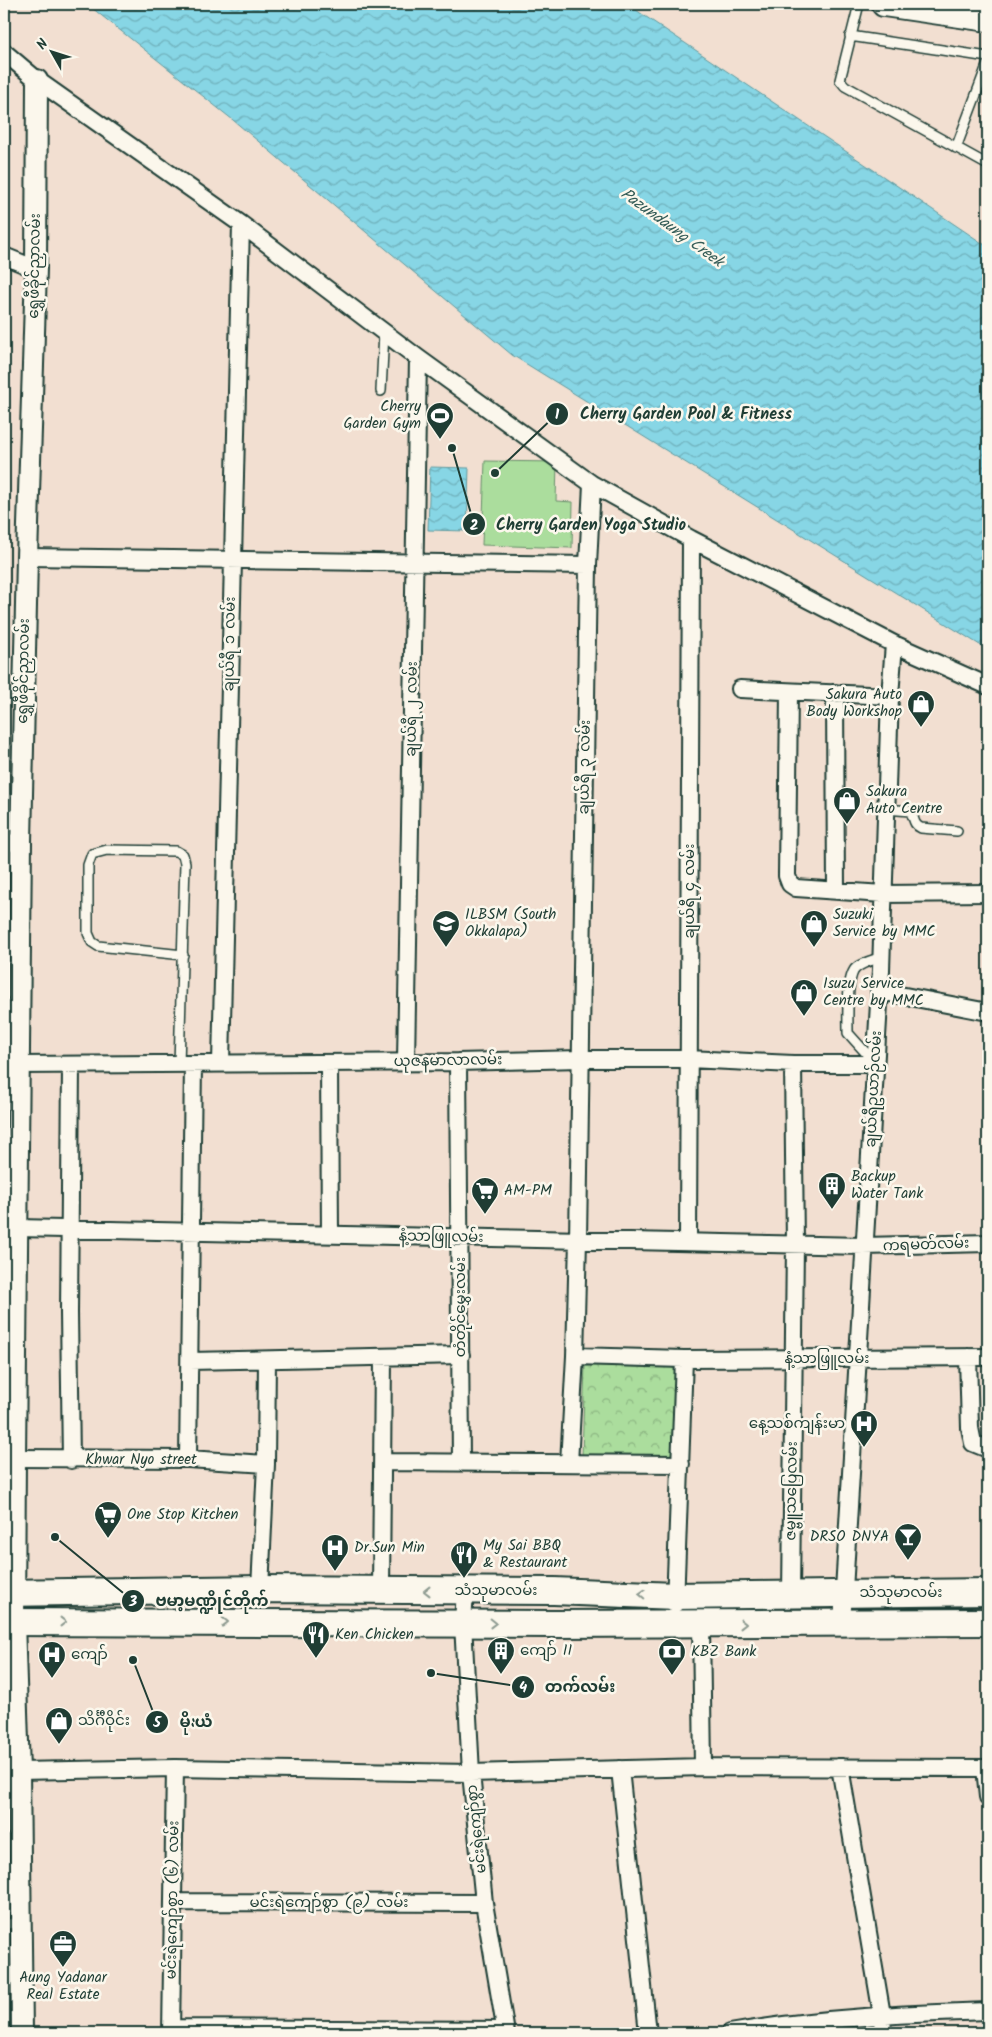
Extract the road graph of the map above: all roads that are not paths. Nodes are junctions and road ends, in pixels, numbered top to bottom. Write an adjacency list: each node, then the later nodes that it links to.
1 (859, 4): 4 (lane)
2 (884, 4): 3 (main road)
3 (983, 21)
4 (850, 36): 6 (lane); 9 (lane)
5 (4, 52): 8 (street)
6 (988, 58)
7 (988, 63): 9 (lane)
8 (37, 80): 11 (street); 13 (street, ရွှေဖီခိုင်ညှာလမ်း)
9 (956, 148): 10 (lane)
10 (988, 165)
11 (241, 224): 14 (street); 20 (street, ချယ်ရီ ၁ လမ်း)
12 (4, 256): 13 (street)
13 (36, 269): 19 (street, ရွှေဖီခိုင်ညှာလမ်း)
14 (384, 332): 15 (street); 16 (lane)
15 (418, 358): 17 (street); 21 (street, ချယ်ရီ ၂ လမ်း)
16 (381, 391)
17 (592, 484): 18 (street); 22 (street, ချယ်ရီ ၃ လမ်း)
18 (692, 539): 23 (street); 40 (street, ချယ်ရီ ၄ လမ်း)
19 (26, 557): 20 (street); 31 (street, ရွှေဖီခိုင်ညှာလမ်း)
20 (232, 560): 21 (street); 44 (street, ချယ်ရီ ၁ လမ်း)
21 (414, 562): 22 (street); 41 (street, ချယ်ရီ ၂ လမ်း)
22 (588, 565): 39 (street, ချယ်ရီ ၃ လမ်း)
23 (894, 644): 24 (street); 28 (street, ချယ်ရီဥယာဉ်လမ်း)
24 (988, 686)
25 (740, 689): 26 (street)
26 (789, 692): 27 (street); 32 (street)
27 (836, 693): 28 (street); 32 (street)
28 (890, 696): 29 (street, ချယ်ရီဥယာဉ်လမ်း)
29 (886, 809): 30 (lane); 34 (street, ချယ်ရီဥယာဉ်လမ်း)
30 (957, 832)
31 (12, 843): 48 (street, ရွှေဖီခိုင်ညှာလမ်း)
32 (836, 891): 34 (street)
33 (988, 893): 34 (street)
34 (883, 894): 36 (street, ချယ်ရီဥယာဉ်လမ်း)
35 (183, 954): 35 (lane); 45 (lane)
36 (882, 958): 37 (street, ချယ်ရီဥယာဉ်လမ်း); 47 (lane)
37 (879, 991): 38 (street); 47 (street, ချယ်ရီဥယာဉ်လမ်း)
38 (988, 1012)
39 (580, 1054): 40 (street, ယုဇနမာလာလမ်း); 43 (street, ယုဇနမာလာလမ်း); 55 (street)
40 (689, 1059): 46 (street, ယုဇနမာလာလမ်း); 56 (street, ချယ်ရီ ၄ လမ်း)
41 (406, 1061): 42 (street, ယုဇနမာလာလမ်း); 43 (street, ယုဇနမာလာလမ်း)
42 (329, 1062): 44 (street, ယုဇနမာလာလမ်း); 53 (street)
43 (458, 1062): 54 (street, တံတိုင်မွှေးလမ်း)
44 (221, 1063): 45 (street, ယုဇနမာလာလမ်း)
45 (186, 1064): 49 (street, ယုဇနမာလာလမ်း); 52 (street)
46 (793, 1064): 47 (street, ယုဇနမာလာလမ်း); 58 (street, ဇမ္ဗူသပြေလမ်း)
47 (876, 1064): 59 (street, ချယ်ရီဥယာဉ်လမ်း)
48 (19, 1065): 49 (street, ယုဇနမာလာလမ်း); 50 (street, ရွှေဖီခိုင်ညှာလမ်း)
49 (71, 1066): 51 (street)
50 (17, 1228): 51 (street, နံ့သာဖြူလမ်း); 60 (street, ရွှေဖီခိုင်ညှာလမ်း)
51 (69, 1229): 52 (street, နံ့သာဖြူလမ်း); 73 (street)
52 (191, 1232): 53 (street, နံ့သာဖြူလမ်း); 70 (street)
53 (330, 1235): 54 (street, နံ့သာဖြူလမ်း)
54 (460, 1238): 55 (street, နံ့သာဖြူလမ်း); 61 (street, တံတိုင်မွှေးလမ်း)
55 (578, 1240): 56 (street, နံ့သာဖြူလမ်း); 62 (street)
56 (688, 1242): 58 (street, နံ့သာဖြူလမ်း)
57 (988, 1243): 59 (street, ကရမတ်လမ်း)
58 (795, 1245): 59 (street, နံ့သာဖြူလမ်း); 68 (street, ဇမ္ဗူသပြေလမ်း)
59 (864, 1246): 66 (street, ချယ်ရီဥယာဉ်လမ်း)
60 (10, 1322): 72 (street, ရွှေဖီခိုင်ညှာလမ်း)
61 (461, 1355): 63 (street); 76 (street, တံတိုင်မွှေးလမ်း)
62 (575, 1356): 67 (street, နံ့သာဖြူလမ်း); 77 (street)
63 (384, 1357): 69 (street); 75 (street)
64 (968, 1357): 65 (street, နံ့သာဖြူလမ်း); 66 (street, နံ့သာဖြူလမ်း); 71 (street)
65 (988, 1357)
66 (857, 1358): 68 (street, နံ့သာဖြူလမ်း); 85 (street, ချယ်ရီဥယာဉ်လမ်း)
67 (684, 1359): 68 (street, နံ့သာဖြူလမ်း); 79 (street)
68 (794, 1359): 86 (street, ဇမ္ဗူသပြေလမ်း)
69 (267, 1360): 70 (street); 78 (street)
70 (190, 1361): 74 (street)
71 (988, 1448)
72 (15, 1458): 73 (street, Khwar Nyo street); 83 (street, ရွှေဖီခိုင်ညှာလမ်း)
73 (71, 1460): 74 (street, Khwar Nyo street)
74 (188, 1460): 78 (street, Khwar Nyo street)
75 (384, 1462): 76 (street); 82 (street)
76 (461, 1462): 77 (street)
77 (569, 1463): 79 (street)
78 (266, 1464): 80 (street)
79 (681, 1464): 87 (street)
80 (260, 1589): 82 (main road, သံသုမာလမ်း); 83 (main road, သံသုမာလမ်း)
81 (465, 1590): 82 (main road, သံသုမာလမ်း, one-way to 82); 87 (main road, သံသုမာလမ်း, one-way to 81); 90 (street, မင်းရဲကျော်စွာ)
82 (381, 1591)
83 (9, 1592): 88 (street, ရွှေဖီခိုင်ညှာလမ်း)
84 (988, 1592): 85 (main road, သံသုမာလမ်း)
85 (842, 1593): 86 (main road, သံသုမာလမ်း); 93 (street, ချယ်ရီဥယာဉ်လမ်း)
86 (791, 1594): 87 (main road, သံသုမာလမ်း)
87 (675, 1596): 91 (street)
88 (9, 1622): 90 (main road, သံသုမာလမ်း, one-way to 90); 99 (street, ရွှေဖီခိုင်ညှာလမ်း)
89 (988, 1622): 93 (main road, သံသုမာလမ်း)
90 (463, 1623): 91 (main road, သံသုမာလမ်း, one-way to 91); 100 (street, မင်းရဲကျော်စွာ)
91 (675, 1624): 92 (main road, သံသုမာလမ်း)
92 (701, 1624): 93 (main road, သံသုမာလမ်း, one-way to 93); 94 (street)
93 (842, 1624)
94 (703, 1767): 95 (street); 98 (street)
95 (840, 1767): 97 (street); 106 (street)
96 (175, 1768): 99 (street); 100 (street); 102 (street, မင်းရဲကျော်စွာ (၆) လမ်း)
97 (987, 1768): 101 (street)
98 (620, 1769): 100 (street); 110 (street)
99 (19, 1771): 104 (street, ရွှေဖီခိုင်ညှာလမ်း)
100 (471, 1773): 103 (street, မင်းရဲကျော်စွာ)
101 (988, 1797)
102 (173, 1902): 103 (street, မင်းရဲကျော်စွာ (၉) လမ်း); 107 (street, မင်းရဲကျော်စွာ (၆) လမ်း)
103 (484, 1903): 108 (street, မင်းရဲကျော်စွာ)
104 (12, 1923): 109 (street, ရွှေဖီခိုင်ညှာလမ်း)
105 (988, 2011): 106 (street)
106 (882, 2015): 111 (street); 112 (street)
107 (171, 2031): 108 (street)
108 (506, 2032)
109 (22, 2033)
110 (648, 2033)
111 (730, 2033)
112 (883, 2033)

